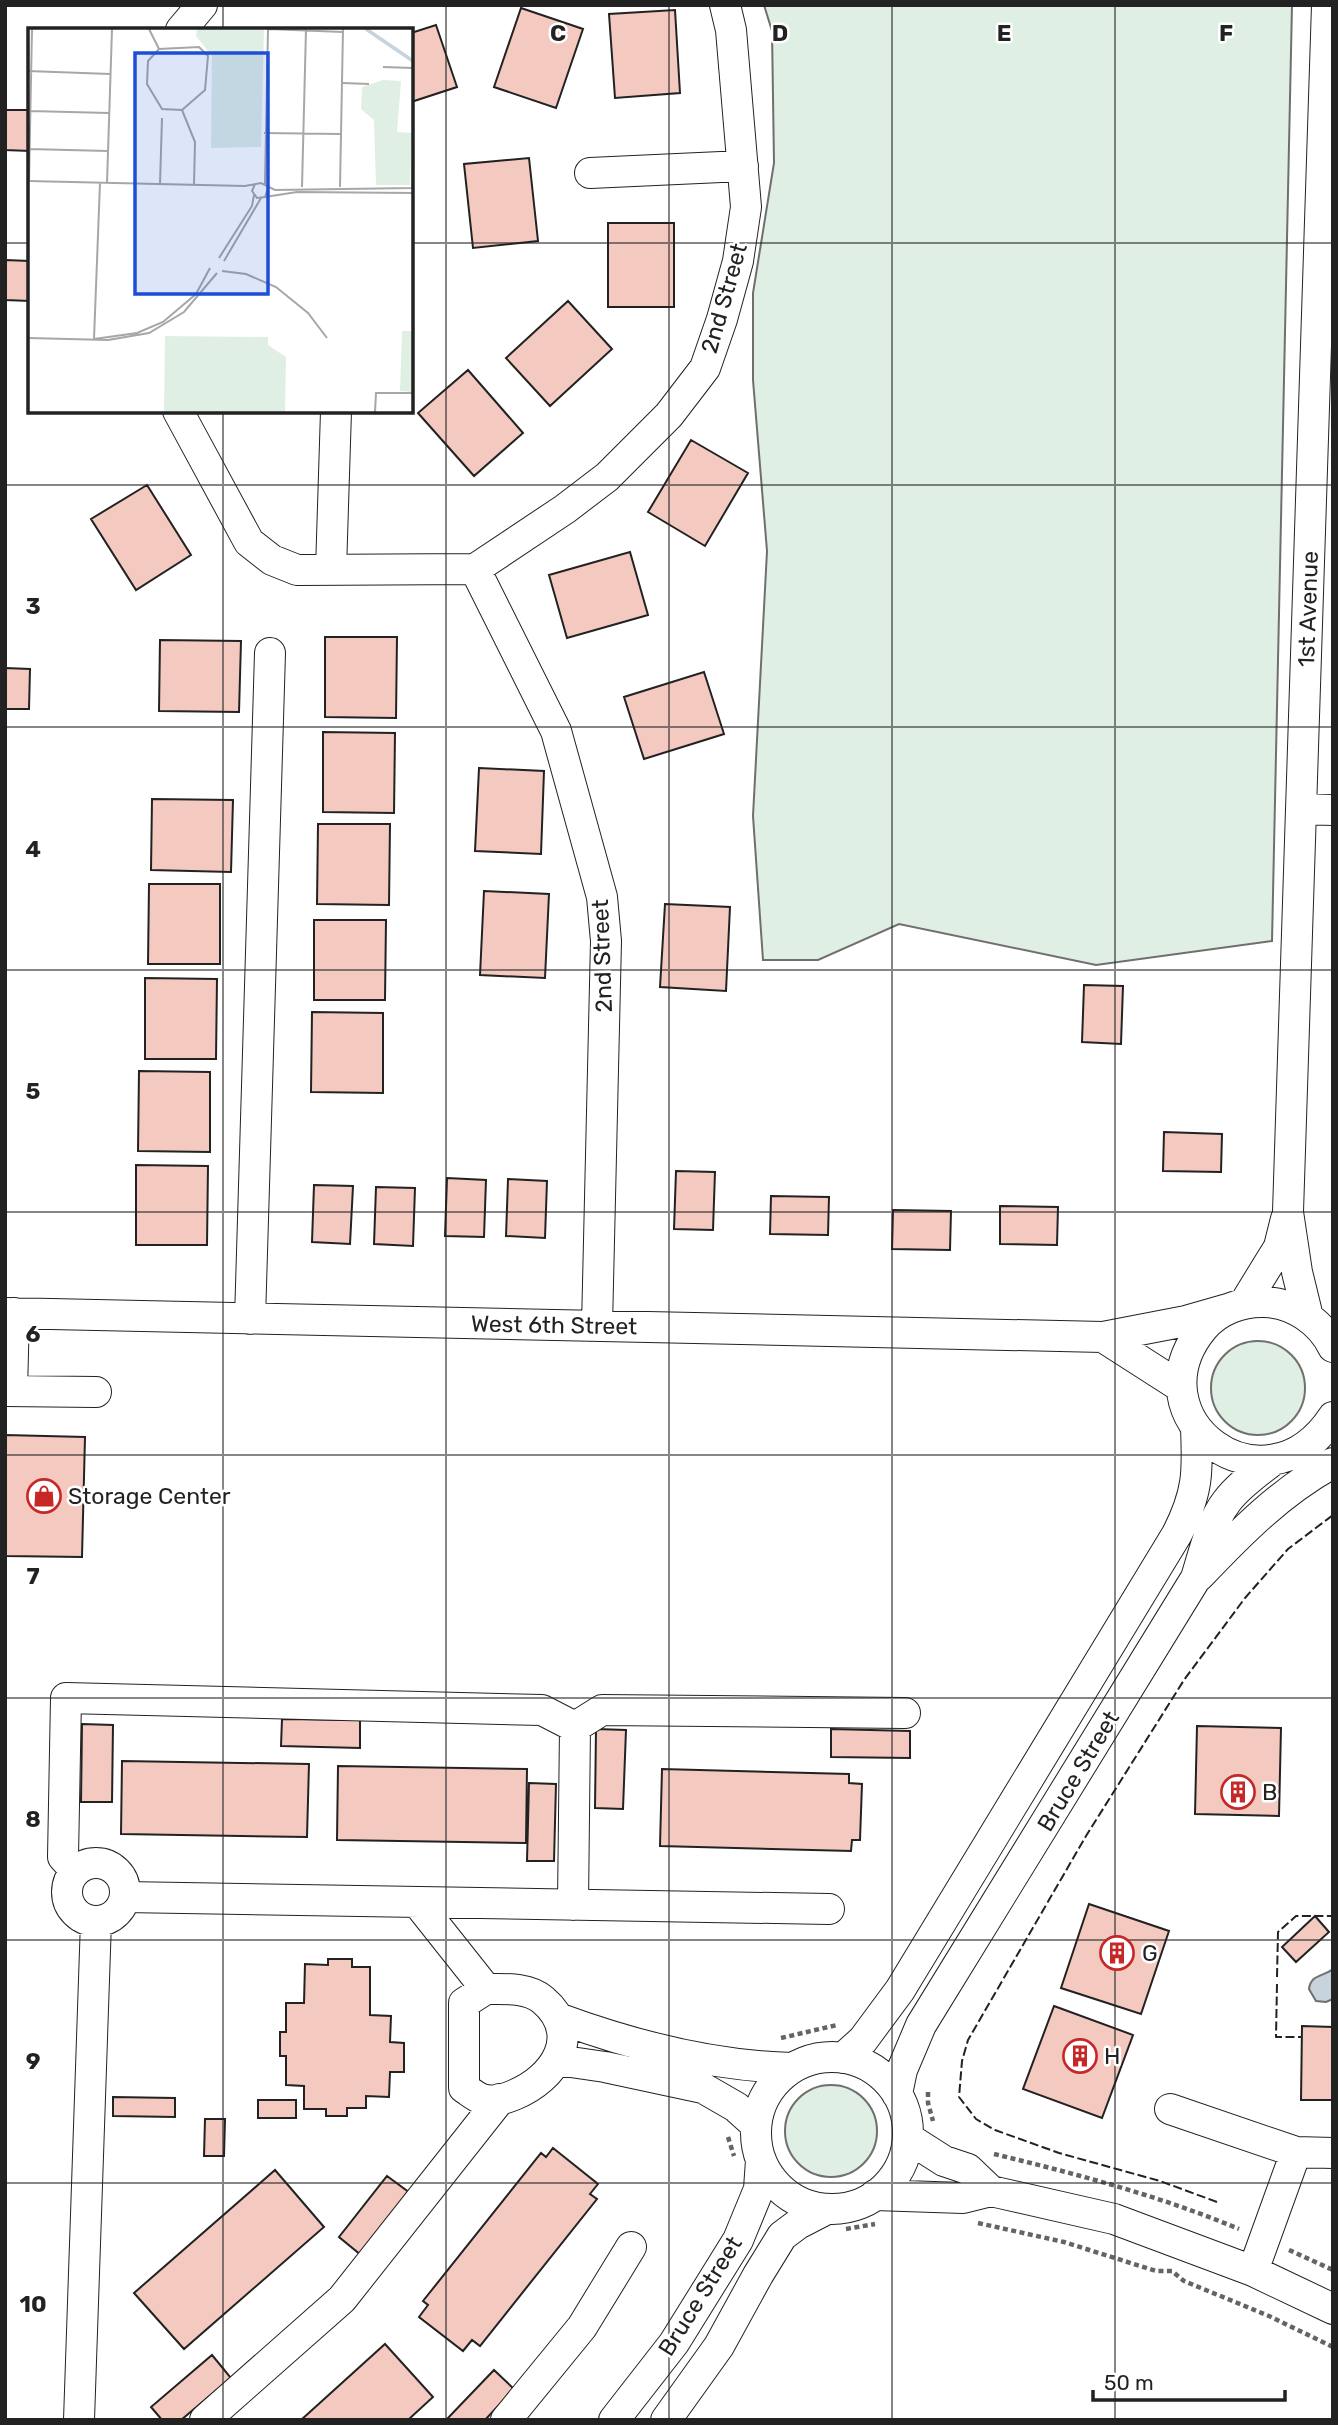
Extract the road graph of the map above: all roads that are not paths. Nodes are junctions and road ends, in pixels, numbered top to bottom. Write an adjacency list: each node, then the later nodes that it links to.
1 (202, 5): 4 (street)
2 (725, 5): 5 (street, 2nd Street)
3 (1326, 5): 12 (street, 1st Avenue)
4 (183, 28)
5 (743, 166): 6 (street); 9 (street, 2nd Street)
6 (590, 173)
7 (179, 413): 10 (street)
8 (336, 413): 10 (street)
9 (475, 569): 10 (street); 18 (street, 2nd Street)
10 (331, 570)
11 (270, 653): 17 (street)
12 (1301, 809): 13 (street); 14 (street, 1st Avenue)
13 (1333, 810)
14 (1288, 1212): 15 (street, 1st Avenue); 19 (street, 1st Avenue)
15 (1236, 1306): 19 (street, West 6th Street); 20 (street, West 6th Street); 21 (street)
16 (10, 1313): 17 (street, West 6th Street); 22 (street)
17 (250, 1319): 18 (street, West 6th Street)
18 (597, 1326): 20 (street, West 6th Street)
19 (1325, 1336)
20 (1103, 1337): 21 (street)
21 (1181, 1387): 25 (street)
22 (9, 1391): 23 (street)
23 (96, 1392)
24 (1333, 1417): 26 (street)
25 (1196, 1428): 27 (street); 40 (street, Bruce Street)
26 (1320, 1442): 27 (street)
27 (1272, 1461): 29 (street, Bruce Street)
28 (1333, 1463): 29 (street)
29 (1196, 1578): 43 (street, Bruce Street)
30 (905, 1713): 31 (street)
31 (575, 1727): 32 (street); 35 (street)
32 (76, 1871): 33 (street); 37 (street)
33 (125, 1897): 34 (street); 37 (street)
34 (418, 1902): 35 (street); 38 (street)
35 (573, 1905): 36 (street)
36 (829, 1909)
37 (96, 1921): 57 (street)
38 (486, 1989): 39 (street); 44 (street)
39 (558, 2018): 41 (street); 42 (street)
40 (843, 2057): 42 (street); 43 (street)
41 (558, 2060): 44 (street); 46 (street)
42 (792, 2068): 46 (street)
43 (897, 2094): 47 (street)
44 (500, 2099): 58 (street)
45 (1170, 2109): 48 (street)
46 (756, 2125): 50 (street)
47 (908, 2138): 51 (street); 52 (street)
48 (1296, 2152): 49 (street); 55 (street)
49 (1333, 2153)
50 (747, 2163): 53 (street); 60 (street, Bruce Street)
51 (990, 2191): 52 (street); 55 (street)
52 (879, 2209): 53 (street)
53 (836, 2219): 61 (street, Bruce Street)
54 (631, 2247): 59 (street)
55 (1253, 2271): 56 (street)
56 (1333, 2309)
57 (79, 2420)
58 (205, 2420)
59 (506, 2420)
60 (614, 2420)
61 (666, 2420)

